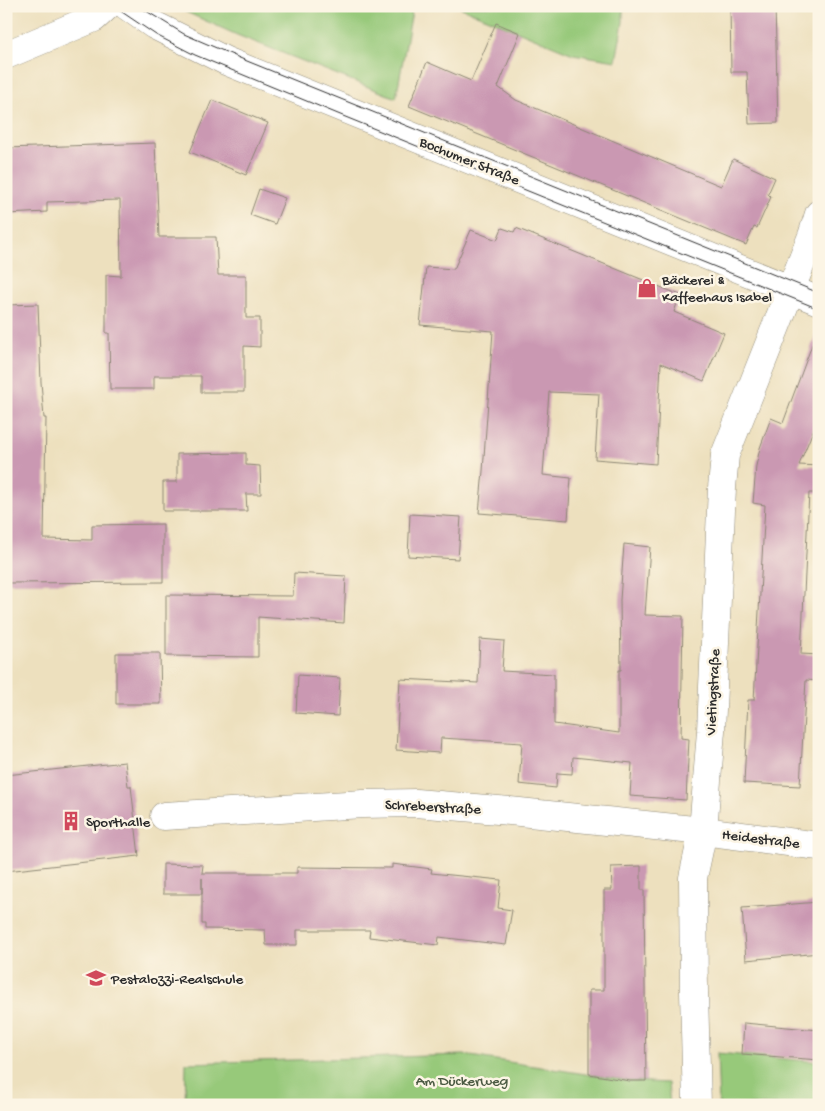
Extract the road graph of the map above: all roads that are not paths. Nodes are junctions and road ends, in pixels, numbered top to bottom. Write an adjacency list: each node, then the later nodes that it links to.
1 (107, 6): 3 (street)
2 (127, 6): 5 (street, Bochumer Straße)
3 (6, 55)
4 (819, 214): 5 (street, Vietingstraße)
5 (790, 290): 6 (street, Bochumer Straße); 8 (street, Vietingstraße)
6 (819, 301)
7 (164, 816): 8 (street, Schreberstraße)
8 (703, 831): 9 (street, Heidestraße); 10 (street, Vietingstraße)
9 (819, 846)
10 (697, 1105)

